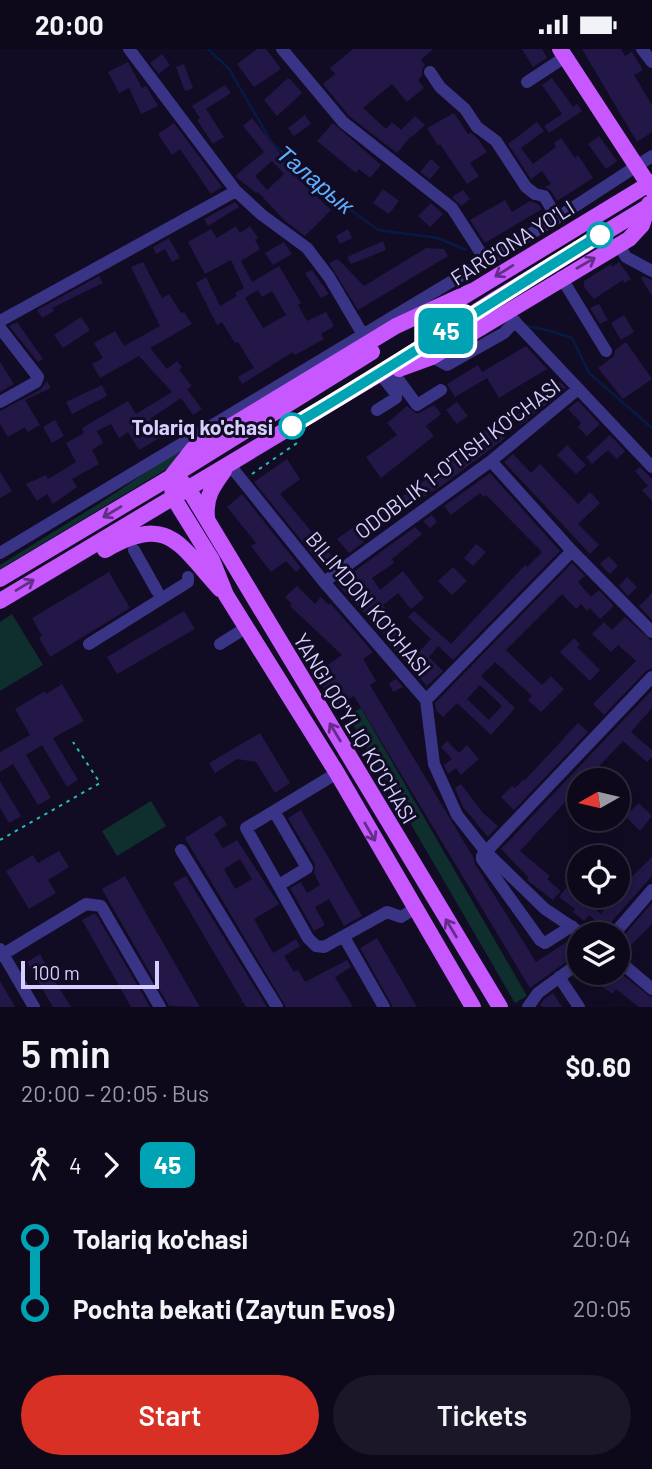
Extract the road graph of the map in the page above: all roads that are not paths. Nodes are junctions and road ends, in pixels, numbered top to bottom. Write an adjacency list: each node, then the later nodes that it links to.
1 (129, 49): 11 (street)
2 (282, 49): 15 (street)
3 (642, 49): 5 (street)
4 (562, 53): 7 (street); 9 (main road)
5 (652, 62)
6 (430, 72): 13 (street)
7 (527, 82)
8 (652, 156): 9 (street, FARG'ONA YO'LI)
9 (636, 167): 10 (main road); 13 (street, FARG'ONA YO'LI)
10 (651, 183): 12 (main road); 31 (main road, FARG'ONA YO'LI, one-way to 31)
11 (236, 191): 19 (street); 21 (street)
12 (650, 205): 14 (main road); 23 (main road, FARG'ONA YO'LI)
13 (557, 218): 15 (street, FARG'ONA YO'LI)
14 (619, 245): 16 (street); 17 (main road, one-way to 14)
15 (486, 261): 21 (street, FARG'ONA YO'LI)
16 (652, 271)
17 (561, 277): 18 (main road); 22 (street)
18 (510, 316): 23 (main road); 24 (street)
19 (0, 321)
20 (0, 328): 26 (street)
21 (362, 333): 37 (street, FARG'ONA YO'LI)
22 (606, 351)
23 (383, 374): 25 (street); 27 (street); 29 (main road, FARG'ONA YO'LI)
24 (578, 389): 28 (street, ODOBLIK 1-O'TISH KO'CHASI); 30 (street)
25 (441, 390)
26 (0, 402)
27 (377, 411)
28 (491, 461): 36 (street); 41 (street, ODOBLIK 1-O'TISH KO'CHASI)
29 (229, 464): 32 (main road, FARG'ONA YO'LI); 34 (main road); 41 (street, BILIMDON KO'CHASI)
30 (652, 467)
31 (171, 477): 32 (main road, YANGI QO'YLIQ KO'CHASI); 33 (main road); 40 (main road, one-way to 40)
32 (188, 488): 33 (main road, FARG'ONA YO'LI); 34 (main road, YANGI QO'YLIQ KO'CHASI)
33 (173, 497): 38 (main road, FARG'ONA YO'LI); 43 (main road, YANGI QO'YLIQ KO'CHASI)
34 (207, 519): 63 (main road, YANGI QO'YLIQ KO'CHASI, one-way to 34)
35 (134, 550): 42 (street)
36 (572, 551): 46 (street); 50 (street)
37 (0, 553)
38 (50, 570): 43 (main road); 44 (main road, FARG'ONA YO'LI, one-way to 38)
39 (188, 577): 47 (street)
40 (0, 579)
41 (324, 582): 50 (street, BILIMDON KO'CHASI)
42 (158, 591)
43 (226, 596): 45 (main road, YANGI QO'YLIQ KO'CHASI)
44 (0, 601)
45 (247, 627): 48 (street); 51 (main road, YANGI QO'YLIQ KO'CHASI)
46 (652, 632)
47 (89, 643)
48 (220, 644)
49 (652, 677): 54 (street)
50 (426, 700): 54 (street, BILIMDON KO'CHASI)
51 (337, 773): 52 (street); 57 (main road, YANGI QO'YLIQ KO'CHASI, one-way to 57)
52 (274, 811): 55 (street); 55 (street)
53 (181, 851): 71 (street)
54 (486, 852): 59 (street, BILIMDON KO'CHASI); 60 (street)
55 (279, 885): 61 (street)
56 (652, 890): 58 (street)
57 (414, 909): 61 (street); 66 (main road, YANGI QO'YLIQ KO'CHASI)
58 (624, 922)
59 (567, 923)
60 (567, 929)
61 (344, 937): 72 (street)
62 (1, 953): 69 (street); 70 (street)
63 (471, 961): 66 (main road); 74 (main road, YANGI QO'YLIQ KO'CHASI)
64 (630, 970): 68 (street)
65 (567, 971): 67 (street)
66 (452, 973): 73 (main road, YANGI QO'YLIQ KO'CHASI)
67 (559, 977): 75 (street); 76 (street)
68 (652, 989)
69 (34, 1007)
70 (160, 1007)
71 (277, 1007)
72 (384, 1007)
73 (473, 1007)
74 (499, 1007)
75 (528, 1007)
76 (579, 1007)

